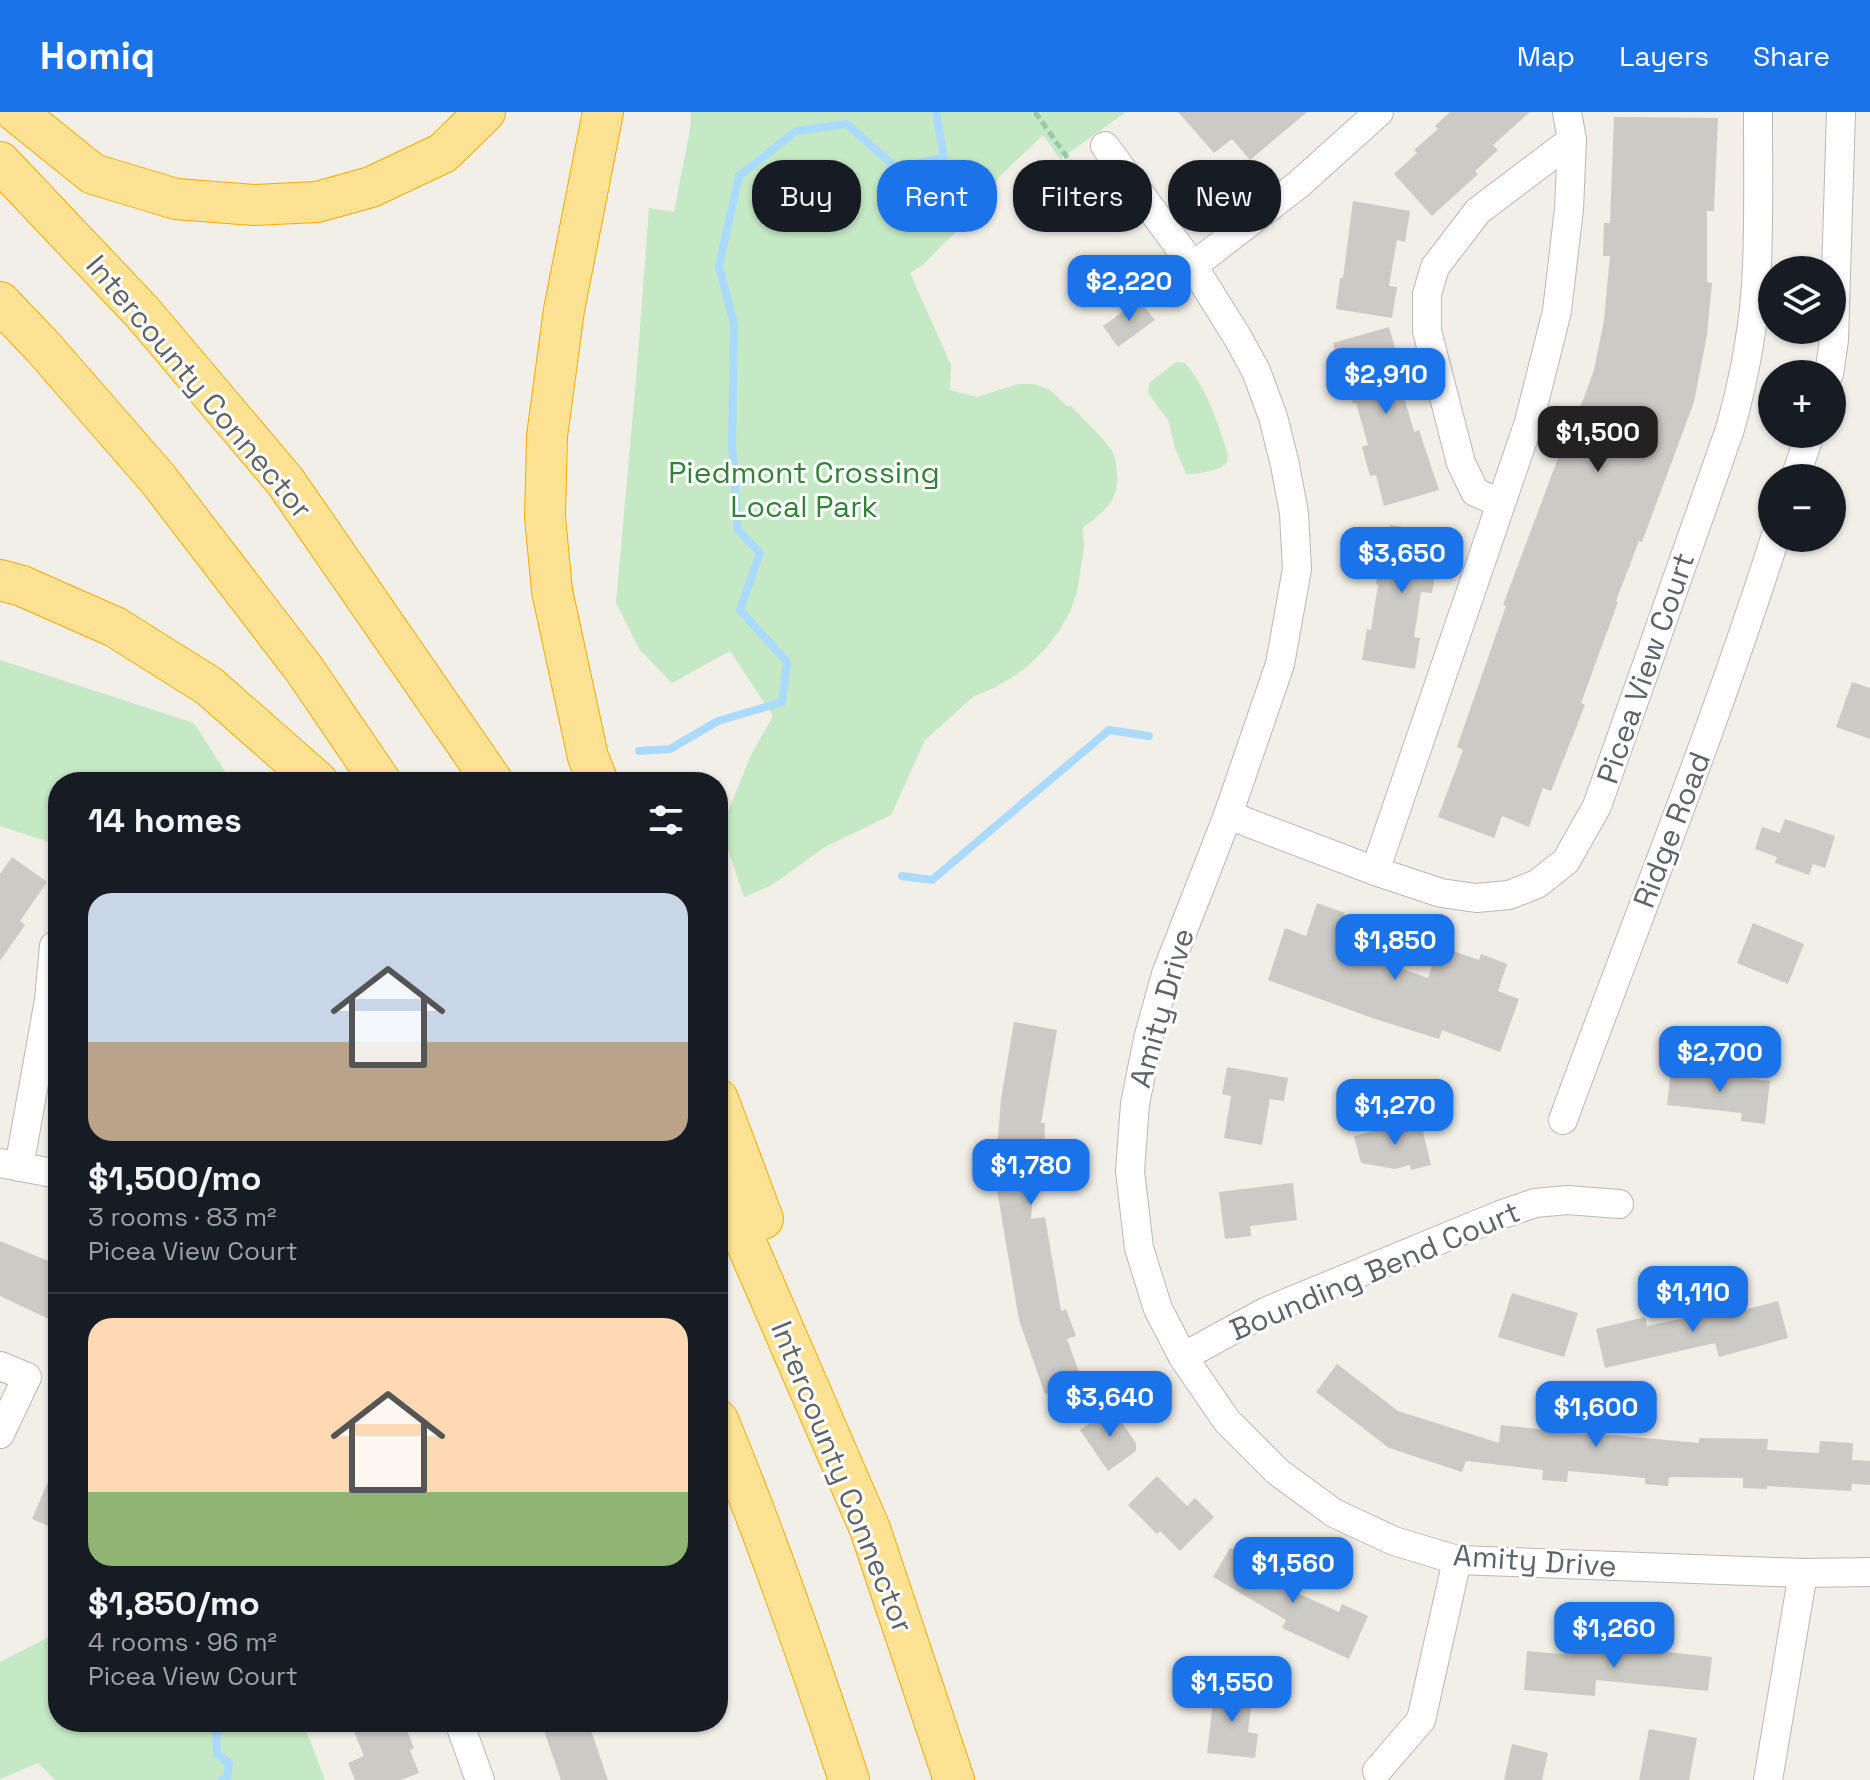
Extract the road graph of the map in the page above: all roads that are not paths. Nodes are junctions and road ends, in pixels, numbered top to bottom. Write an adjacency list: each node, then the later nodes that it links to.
1 (16, 112): 2 (highway)
2 (485, 112)
3 (603, 112): 19 (highway)
4 (1379, 112): 10 (street)
5 (1758, 112): 21 (street, Picea View Court)
6 (1841, 112): 12 (street)
7 (1570, 126): 13 (street); 13 (street)
8 (1105, 146): 10 (street, Amity Drive)
9 (0, 162): 18 (highway, Intercounty Connector)
10 (1193, 266): 20 (street, Amity Drive)
11 (0, 302): 17 (highway)
12 (1831, 360)
13 (1500, 503): 21 (street)
14 (1771, 552): 23 (street, Ridge Road)
15 (0, 580): 16 (highway)
16 (307, 772)
17 (374, 772)
18 (486, 772)
19 (594, 772)
20 (1228, 815): 21 (street, Picea View Court); 29 (street, Amity Drive)
21 (1375, 871)
22 (48, 1004): 25 (street)
23 (1563, 1120)
24 (728, 1125): 33 (highway)
25 (9, 1165): 26 (street)
26 (48, 1172)
27 (728, 1201): 33 (highway, Intercounty Connector)
28 (1619, 1204): 29 (street, Bounding Bend Court)
29 (1183, 1357): 34 (street, Amity Drive)
30 (0, 1366): 31 (street)
31 (0, 1434)
32 (728, 1444): 40 (highway)
33 (870, 1529): 41 (highway, Intercounty Connector)
34 (1457, 1560): 36 (street, Amity Drive); 38 (street)
35 (1870, 1572): 36 (street, Amity Drive)
36 (1803, 1573): 42 (street)
37 (463, 1732): 39 (street)
38 (1377, 1771)
39 (480, 1780)
40 (849, 1780)
41 (954, 1780)
42 (1768, 1780)

